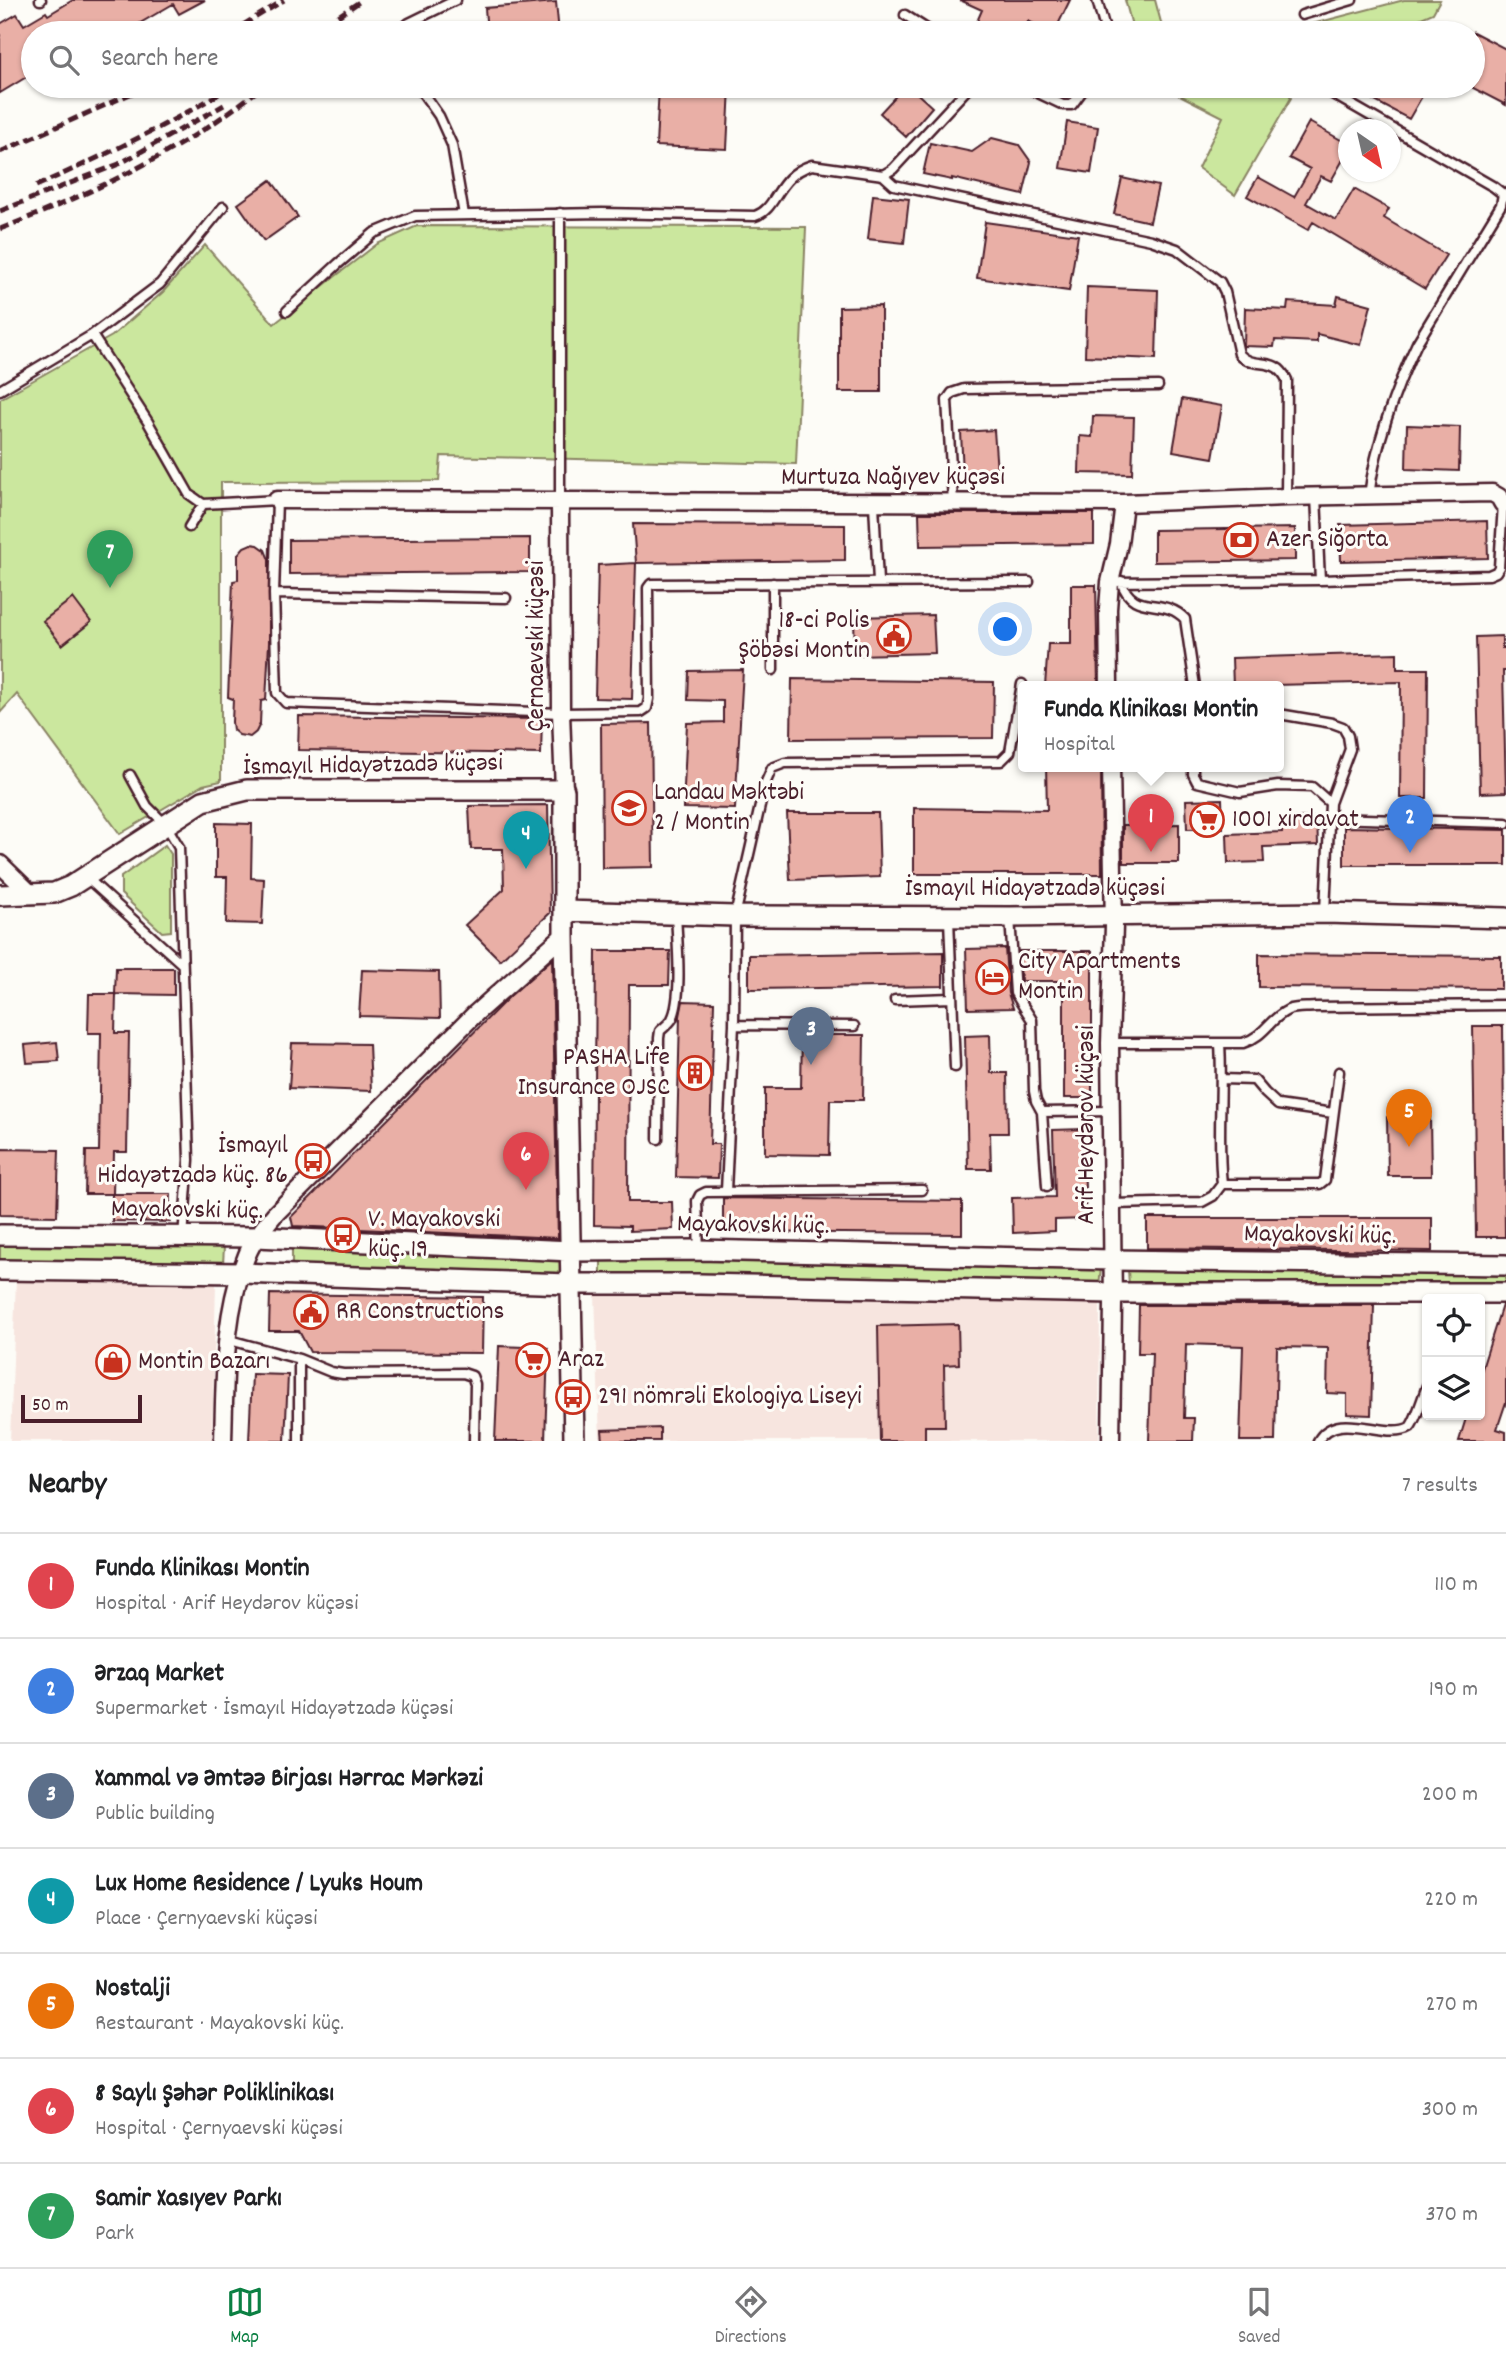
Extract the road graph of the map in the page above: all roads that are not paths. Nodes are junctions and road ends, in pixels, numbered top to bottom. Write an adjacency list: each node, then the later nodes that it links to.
1 (456, 0): 6 (lane)
2 (1097, 0): 8 (lane)
3 (1352, 0): 5 (lane)
4 (905, 15): 7 (lane)
5 (1302, 15)
6 (413, 21)
7 (914, 21)
8 (1103, 21)
9 (426, 98): 17 (lane)
10 (959, 98): 14 (lane)
11 (1047, 98): 12 (lane)
12 (1077, 98)
13 (1340, 98): 24 (lane)
14 (883, 176): 16 (lane); 22 (lane)
15 (223, 207): 19 (lane)
16 (561, 213): 17 (lane); 26 (lane)
17 (464, 215): 18 (lane)
18 (287, 311)
19 (93, 335): 21 (lane); 30 (lane)
20 (1158, 386): 27 (lane)
21 (0, 390)
22 (1286, 496): 23 (street, Murtuza Nağıyev küçəsi); 29 (street, Murtuza Nağıyev küçəsi)
23 (1316, 496): 24 (street, Murtuza Nağıyev küçəsi); 33 (lane)
24 (1368, 496): 31 (street, Murtuza Nağıyev küçəsi)
25 (277, 500): 26 (street, Murtuza Nağıyev küçəsi); 30 (lane); 38 (lane)
26 (560, 502): 28 (street, Murtuza Nağıyev küçəsi); 44 (street, Çernaevski küçəsi)
27 (953, 502): 28 (street, Murtuza Nağıyev küçəsi); 29 (street, Murtuza Nağıyev küçəsi)
28 (874, 503): 35 (lane)
29 (1124, 503): 34 (street)
30 (203, 504): 32 (lane)
31 (1503, 504): 33 (lane)
32 (190, 527)
33 (1320, 580): 34 (lane)
34 (1116, 581): 41 (street); 42 (lane)
35 (878, 582): 36 (lane); 37 (lane)
36 (1029, 582)
37 (773, 583): 40 (lane); 44 (lane)
38 (274, 594): 39 (lane); 44 (lane)
39 (506, 598)
40 (773, 670)
41 (1109, 681)
42 (1194, 681)
43 (1018, 707): 61 (lane)
44 (561, 713): 49 (street, Çernaevski küçəsi)
45 (1284, 715): 50 (lane)
46 (1111, 772): 63 (street, Arif Heydərov küçəsi)
47 (1193, 772): 50 (lane)
48 (130, 775): 53 (lane)
49 (564, 790): 53 (street, İsmayıl Hidayətzadə küçəsi); 58 (street)
50 (1329, 803): 51 (lane)
51 (1329, 818): 52 (lane); 59 (lane)
52 (1506, 822)
53 (166, 825): 55 (street, İsmayıl Hidayətzadə küçəsi); 67 (lane)
54 (0, 864): 57 (street)
55 (86, 877): 57 (street, İsmayıl Hidayətzadə küçəsi); 67 (lane)
56 (0, 895): 57 (street, İsmayıl Hidayətzadə küçəsi)
57 (32, 895)
58 (565, 911): 60 (street, İsmayıl Hidayətzadə küçəsi); 66 (street)
59 (1325, 913): 63 (street, İsmayıl Hidayətzadə küçəsi); 65 (street, İsmayıl Hidayətzadə küçəsi)
60 (676, 914): 61 (street, İsmayıl Hidayətzadə küçəsi); 81 (lane)
61 (735, 916): 62 (street, İsmayıl Hidayətzadə küçəsi); 71 (lane)
62 (948, 916): 64 (street, İsmayıl Hidayətzadə küçəsi); 68 (lane)
63 (1114, 916): 64 (street, İsmayıl Hidayətzadə küçəsi); 73 (street, Arif Heydərov küçəsi)
64 (1010, 917): 79 (lane)
65 (1506, 918)
66 (564, 935): 89 (street); 91 (street)
67 (182, 964): 88 (lane)
68 (951, 998): 69 (lane); 75 (lane)
69 (895, 1000)
70 (1506, 1005): 74 (lane)
71 (734, 1025): 72 (lane); 85 (lane)
72 (855, 1026)
73 (1110, 1043): 74 (lane); 78 (street, Arif Heydərov küçəsi)
74 (1220, 1044): 77 (lane)
75 (954, 1067)
76 (1339, 1072): 80 (lane)
77 (1222, 1079): 80 (lane); 82 (lane)
78 (1110, 1111): 79 (lane); 86 (street, Arif Heydərov küçəsi)
79 (1042, 1112): 83 (lane)
80 (1333, 1113): 82 (lane)
81 (658, 1139)
82 (1222, 1184): 86 (lane)
83 (1047, 1186)
84 (922, 1190): 85 (lane)
85 (726, 1191): 90 (lane)
86 (1111, 1204): 92 (street, Arif Heydərov küçəsi)
87 (0, 1235): 88 (street, Mayakovski küç.)
88 (183, 1237): 89 (street, Mayakovski küç.)
89 (257, 1237): 91 (street, Mayakovski küç.); 95 (street)
90 (699, 1250): 91 (street, Mayakovski küç.); 92 (street, Mayakovski küç.)
91 (571, 1251): 96 (street)
92 (1112, 1260): 93 (street, Mayakovski küç.); 97 (street, Arif Heydərov küçəsi)
93 (1506, 1265)
94 (0, 1270): 95 (street)
95 (241, 1273): 96 (street); 99 (street)
96 (570, 1284): 97 (street); 105 (street)
97 (1112, 1293): 98 (street); 106 (street, Arif Heydərov küçəsi)
98 (1506, 1293)
99 (226, 1339): 100 (lane); 102 (street)
100 (299, 1359): 103 (lane); 104 (lane)
101 (1422, 1398): 107 (lane)
102 (223, 1441)
103 (299, 1441)
104 (474, 1441)
105 (574, 1441)
106 (1111, 1441)
107 (1318, 1441)

